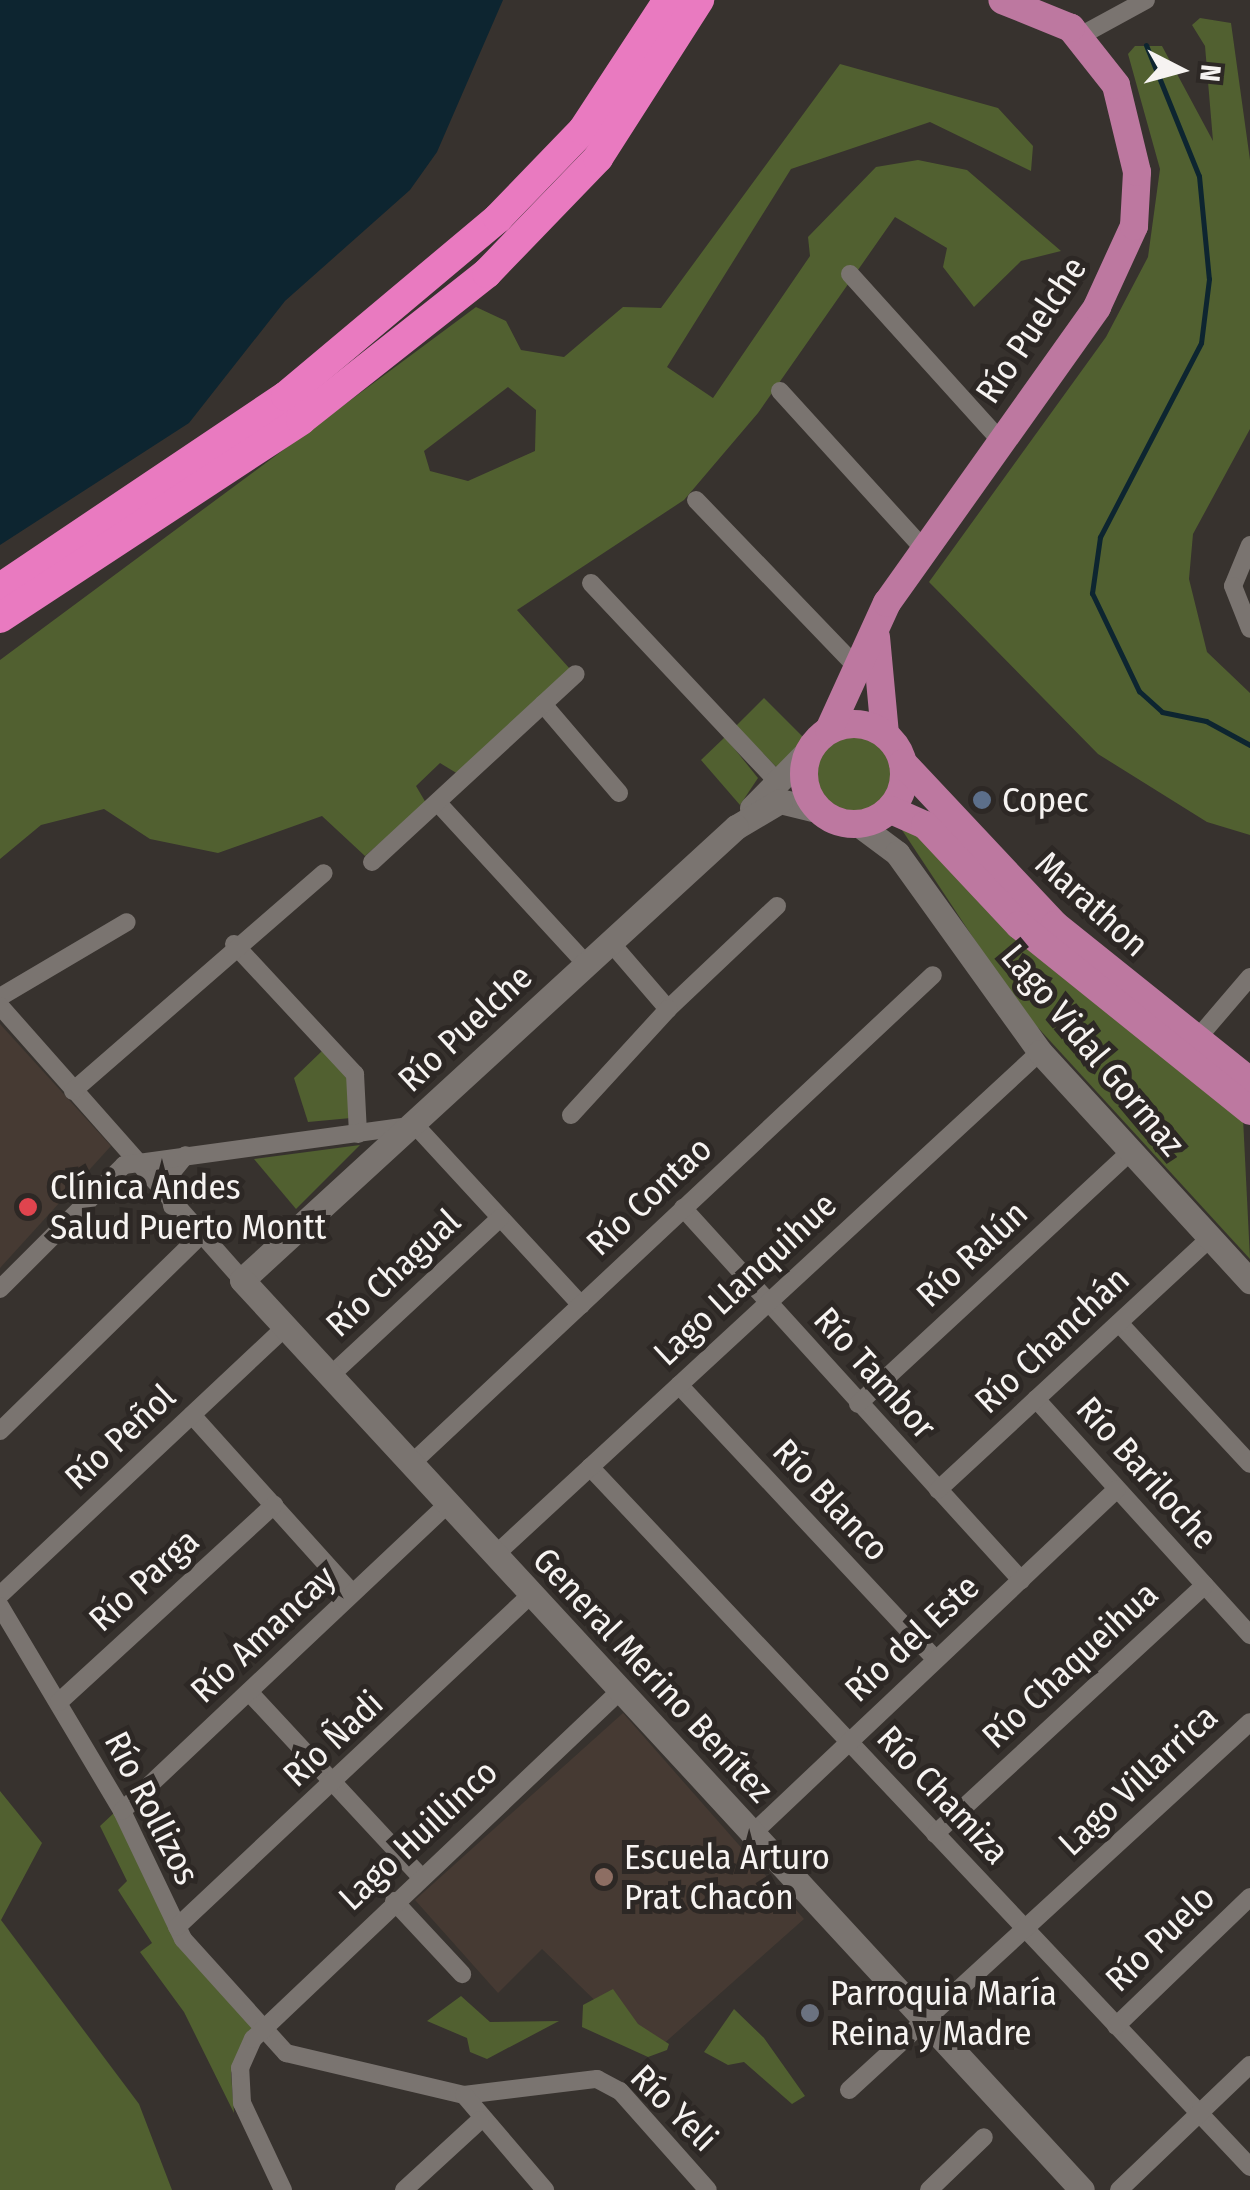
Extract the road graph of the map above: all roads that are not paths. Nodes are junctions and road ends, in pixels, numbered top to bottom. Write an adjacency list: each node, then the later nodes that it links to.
1 (668, 0): 13 (highway)
2 (699, 0): 15 (highway)
3 (1002, 0): 5 (main road)
4 (1146, 0): 5 (street)
5 (1080, 36): 8 (main road, Río Puelche)
6 (850, 274): 8 (street)
7 (780, 391): 11 (street)
8 (1001, 441): 11 (main road, Río Puelche)
9 (696, 500): 17 (street)
10 (1250, 545): 16 (street)
11 (922, 548): 14 (main road, Río Puelche)
12 (591, 583): 23 (street)
13 (0, 588)
14 (882, 613): 17 (main road, Río Puelche); 20 (main road, Río Puelche)
15 (0, 618)
16 (1250, 629)
17 (856, 666): 21 (main road, Río Puelche)
18 (576, 674): 19 (street)
19 (544, 704): 24 (street); 25 (street)
20 (885, 734): 21 (main road); 22 (main road)
21 (820, 739): 23 (street, Río Puelche); 26 (main road)
22 (903, 763): 27 (main road); 41 (main road, Marathon)
23 (776, 780): 28 (street, Río Puelche)
24 (619, 794)
25 (438, 803): 29 (street); 35 (street)
26 (821, 811): 27 (main road); 28 (street, Río Puelche)
27 (878, 816): 42 (street, Lago Vidal Gormaz); 45 (main road, Marathon)
28 (736, 827): 34 (street, Río Puelche)
29 (372, 862)
30 (324, 874): 33 (street)
31 (776, 906): 40 (street)
32 (127, 922): 38 (street)
33 (234, 944): 44 (street); 48 (street)
34 (612, 944): 35 (street, Río Puelche); 40 (street)
35 (588, 966): 47 (street, Río Puelche)
36 (933, 975): 53 (street, Río Contao)
37 (1250, 977): 41 (street)
38 (0, 997)
39 (0, 1006): 44 (street, General Merino Benítez)
40 (668, 1009): 46 (street)
41 (1196, 1040): 43 (main road, Marathon)
42 (1040, 1052): 49 (street, Lago Vidal Gormaz); 60 (street, Lago Llanquihue)
43 (1250, 1081)
44 (73, 1090): 51 (street, General Merino Benítez)
45 (1250, 1111)
46 (570, 1115)
47 (415, 1125): 48 (street); 54 (street); 57 (street, Río Puelche)
48 (358, 1134): 50 (street)
49 (1130, 1152): 56 (street, Lago Vidal Gormaz); 67 (street, Río Ralún)
50 (187, 1155): 51 (street); 52 (street)
51 (131, 1162): 52 (street, General Merino Benítez); 59 (street)
52 (172, 1207): 55 (street, General Merino Benítez)
53 (683, 1208): 60 (street, Río Tambor); 61 (street, Río Contao)
54 (500, 1218): 61 (street); 64 (street, Río Chagual)
55 (200, 1236): 57 (street, General Merino Benítez); 69 (street)
56 (1210, 1238): 58 (street, Lago Vidal Gormaz); 62 (street, Río Chanchán)
57 (242, 1280): 63 (street, General Merino Benítez)
58 (1250, 1281)
59 (0, 1289)
60 (768, 1303): 65 (street, Lago Llanquihue); 67 (street, Río Tambor)
61 (581, 1305): 70 (street, Río Contao)
62 (1119, 1323): 66 (street, Río Chanchán); 71 (street)
63 (286, 1328): 64 (street, General Merino Benítez); 68 (street, Río Peñol)
64 (330, 1376): 70 (street, General Merino Benítez)
65 (679, 1385): 72 (street, Lago Llanquihue); 85 (street, Río Blanco)
66 (1036, 1399): 73 (street, Río Bariloche); 74 (street, Río Chanchán)
67 (858, 1404): 74 (street, Río Tambor)
68 (192, 1415): 76 (street); 81 (street, Río Peñol)
69 (0, 1432)
70 (411, 1464): 75 (street, General Merino Benítez)
71 (1250, 1464)
72 (590, 1467): 77 (street, Lago Llanquihue); 90 (street, Río Chamiza)
73 (1118, 1489): 78 (street, Río del Este); 79 (street, Río Bariloche)
74 (938, 1490): 78 (street, Río Tambor)
75 (448, 1504): 77 (street, General Merino Benítez); 80 (street, Río Amancay)
76 (274, 1505): 80 (street); 88 (street, Río Parga)
77 (495, 1555): 82 (street, General Merino Benítez)
78 (1021, 1580): 85 (street, Río del Este)
79 (1205, 1585): 84 (street, Río Bariloche); 94 (street, Río Chaqueihua)
80 (352, 1594): 87 (street, Río Amancay)
81 (0, 1595)
82 (532, 1595): 86 (street, General Merino Benítez); 91 (street, Río Ñadi)
83 (0, 1606): 88 (street, Río Rollizos)
84 (1250, 1635)
85 (936, 1660): 90 (street, Río del Este)
86 (620, 1691): 93 (street, General Merino Benítez); 95 (street, Lago Huillinco)
87 (249, 1692): 91 (street); 92 (street, Río Amancay)
88 (59, 1702): 92 (street, Río Rollizos)
89 (1250, 1722): 99 (street, Lago Villarrica)
90 (850, 1742): 93 (street, Río del Este); 94 (street, Río Chamiza)
91 (335, 1782): 95 (street); 98 (street, Río Ñadi)
92 (122, 1811): 98 (street, Río Rollizos)
93 (752, 1834): 101 (street, General Merino Benítez)
94 (935, 1834): 99 (street, Río Chamiza)
95 (420, 1876): 97 (street, Lago Huillinco)
96 (1250, 1897): 102 (street, Río Puelo)
97 (394, 1900): 100 (street); 103 (street, Lago Huillinco)
98 (176, 1928): 103 (street, Río Rollizos)
99 (1025, 1928): 101 (street, Lago Villarrica); 102 (street, Río Chamiza)
100 (462, 1974)
101 (924, 2021): 106 (street, Lago Villarrica); 117 (street, General Merino Benítez)
102 (1116, 2026): 108 (street, Río Chamiza)
103 (262, 2028): 107 (street, Río Rollizos); 112 (street)
104 (1250, 2065): 108 (street)
105 (588, 2078): 107 (street, Río Rollizos); 115 (street, Río Yeli)
106 (849, 2090)
107 (464, 2095): 109 (street)
108 (1199, 2113): 111 (street, Río Chamiza); 118 (street)
109 (480, 2120): 113 (street); 114 (street)
110 (984, 2137): 116 (street)
111 (1250, 2167)
112 (283, 2190)
113 (404, 2190)
114 (546, 2190)
115 (708, 2190)
116 (929, 2190)
117 (1082, 2190)
118 (1119, 2190)

